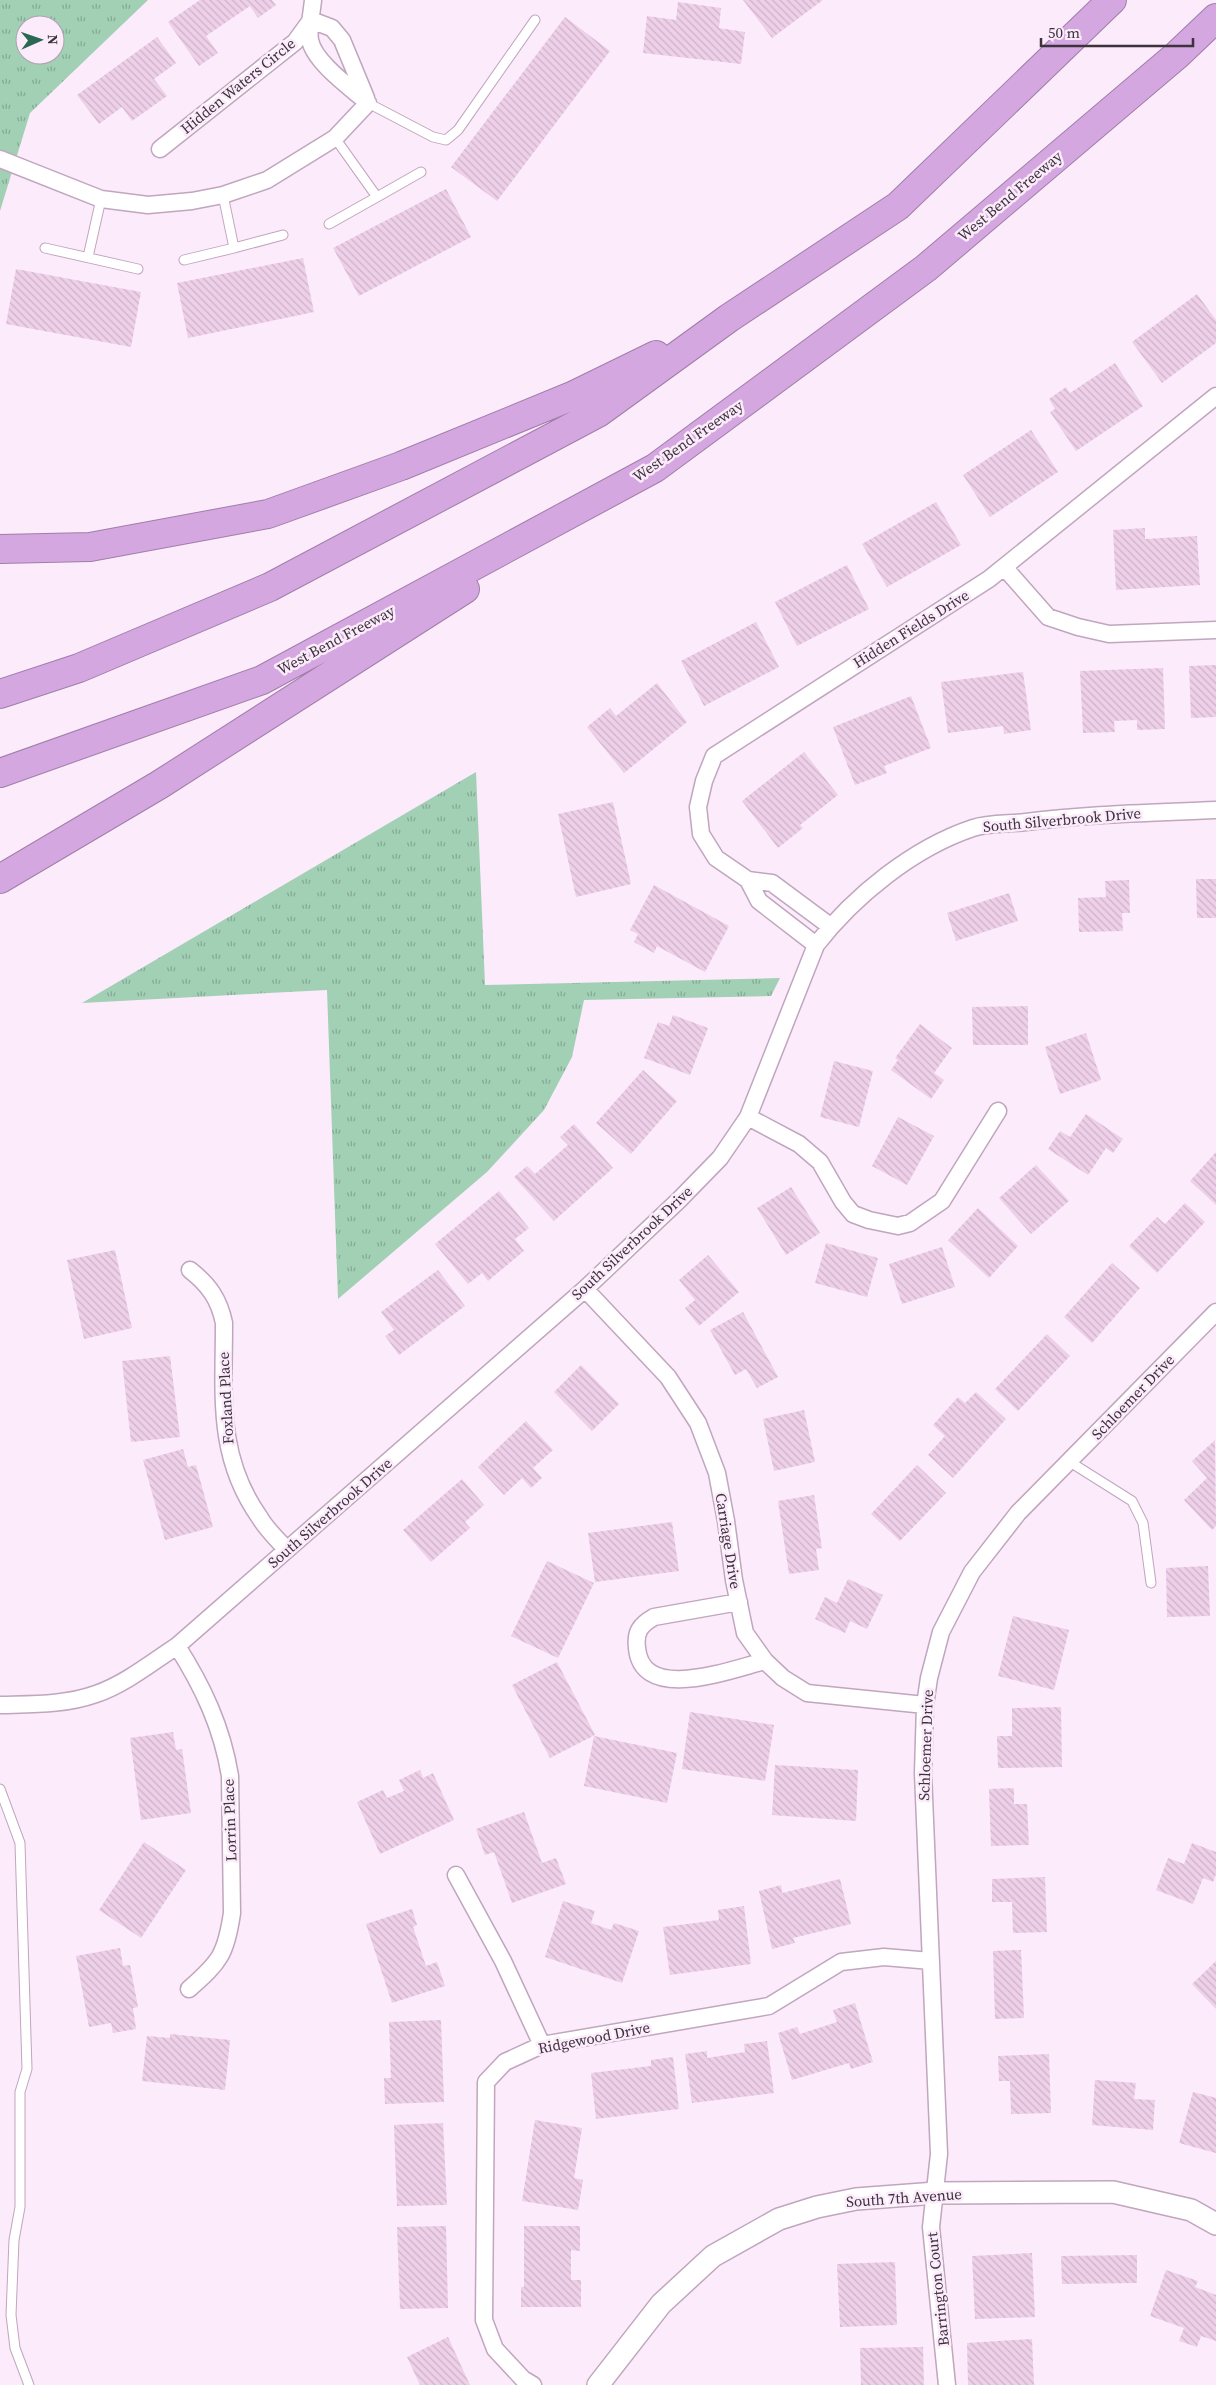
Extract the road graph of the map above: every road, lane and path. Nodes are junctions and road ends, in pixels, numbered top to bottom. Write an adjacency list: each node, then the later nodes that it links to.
1 (313, 0): 4 (street, Hidden Waters Circle)
2 (1112, 0): 21 (highway)
3 (1216, 18): 23 (highway, West Bend Freeway)
4 (312, 20): 6 (street); 6 (street, Hidden Waters Circle); 8 (street, Hidden Waters Circle)
5 (535, 20): 6 (lane)
6 (368, 103): 7 (street)
7 (335, 138): 11 (street); 12 (lane)
8 (160, 149)
9 (0, 159): 13 (street)
10 (421, 172): 12 (lane)
11 (223, 195): 13 (street); 17 (lane)
12 (377, 197): 14 (lane)
13 (101, 199): 18 (lane)
14 (329, 224)
15 (283, 235): 17 (lane)
16 (45, 248): 18 (lane)
17 (234, 248): 19 (lane)
18 (88, 257): 20 (lane)
19 (184, 260)
20 (138, 269)
21 (729, 318): 24 (highway); 27 (highway)
22 (1216, 396): 25 (street, Hidden Fields Drive)
23 (654, 468): 28 (highway, West Bend Freeway); 30 (highway)
24 (0, 550)
25 (1004, 566): 26 (street); 31 (street, Hidden Fields Drive)
26 (1216, 630)
27 (0, 694)
28 (0, 773)
29 (1216, 810): 32 (street, South Silverbrook Drive)
30 (0, 879)
31 (748, 880): 32 (street, Hidden Fields Drive); 33 (street, Hidden Fields Drive)
32 (830, 926): 33 (street, South Silverbrook Drive)
33 (816, 945): 35 (street, South Silverbrook Drive)
34 (998, 1111): 35 (street)
35 (748, 1117): 37 (street, South Silverbrook Drive)
36 (190, 1270): 40 (street, Foxland Place)
37 (585, 1288): 40 (street, South Silverbrook Drive); 42 (street, Carriage Drive)
38 (1216, 1312): 39 (street, Schloemer Drive)
39 (1070, 1462): 41 (lane); 46 (street, Schloemer Drive)
40 (287, 1550): 43 (street, South Silverbrook Drive)
41 (1151, 1583)
42 (738, 1602): 44 (street, Carriage Drive); 44 (street)
43 (177, 1646): 45 (street, South Silverbrook Drive); 50 (street, Lorrin Place)
44 (765, 1661): 46 (street, Carriage Drive)
45 (0, 1705)
46 (925, 1705): 49 (street, Schloemer Drive)
47 (0, 1790): 54 (lane)
48 (456, 1875): 51 (street)
49 (931, 1961): 51 (street, Ridgewood Drive); 52 (street, Schloemer Drive)
50 (189, 1989)
51 (542, 2045): 55 (street, Ridgewood Drive)
52 (936, 2193): 53 (street, South 7th Avenue); 56 (street, South 7th Avenue); 57 (street, Barrington Court)
53 (1216, 2224)
54 (28, 2385)
55 (533, 2385)
56 (598, 2385)
57 (947, 2385)

